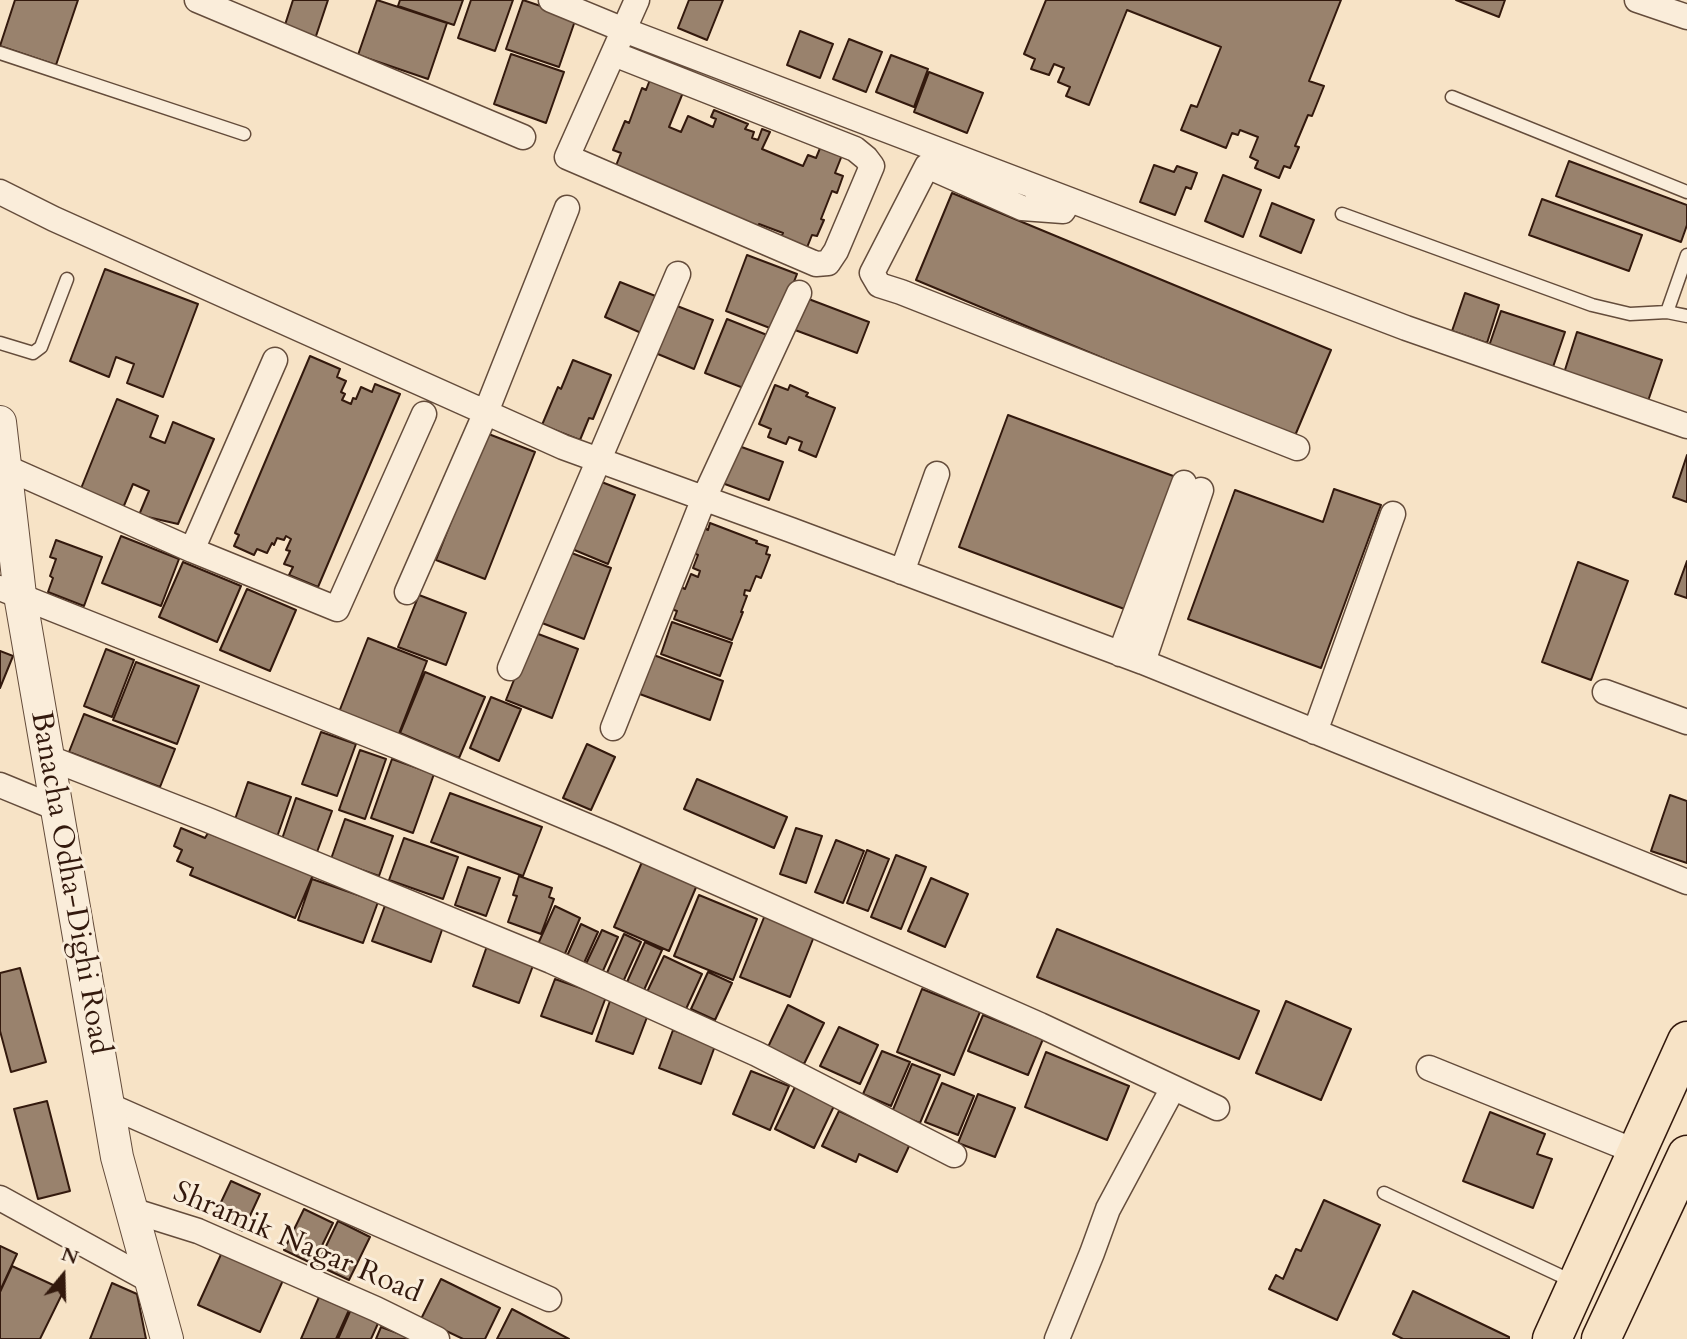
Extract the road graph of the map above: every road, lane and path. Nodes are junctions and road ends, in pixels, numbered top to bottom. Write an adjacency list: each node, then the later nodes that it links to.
1 (197, 0): 11 (street)
2 (551, 0): 6 (street)
3 (637, 0): 6 (street)
4 (1637, 0): 5 (street)
5 (1687, 17)
6 (624, 30): 8 (street); 14 (street)
7 (0, 53): 10 (lane)
8 (614, 54): 8 (street)
9 (1452, 96): 13 (lane)
10 (244, 134)
11 (523, 137)
12 (0, 192): 25 (street)
13 (1687, 192)
14 (1069, 200): 28 (street); 29 (street)
15 (567, 208): 25 (street)
16 (1342, 214): 21 (lane)
17 (1687, 255): 21 (lane)
18 (678, 274): 30 (street)
19 (68, 279): 23 (lane)
20 (799, 293): 34 (street)
21 (1667, 312): 22 (lane)
22 (1687, 316)
23 (0, 343)
24 (275, 360): 36 (street)
25 (486, 412): 30 (street); 39 (street)
26 (424, 414): 36 (street)
27 (0, 422): 31 (street, Banacha Odha-Dighi Road)
28 (1687, 425)
29 (1297, 448)
30 (599, 460): 34 (street); 41 (street)
31 (5, 467): 36 (street); 38 (street, Banacha Odha-Dighi Road)
32 (937, 474): 37 (street)
33 (1192, 487): 40 (street)
34 (704, 498): 37 (street); 44 (street)
35 (1393, 514): 45 (street)
36 (192, 550)
37 (902, 572): 40 (street)
38 (10, 592): 46 (street, Banacha Odha-Dighi Road); 52 (street)
39 (407, 592)
40 (1132, 658): 45 (street)
41 (510, 668)
42 (1605, 692): 43 (street)
43 (1687, 722)
44 (613, 728)
45 (1315, 732): 49 (street)
46 (47, 757): 48 (street, Banacha Odha-Dighi Road); 56 (street)
47 (0, 786): 48 (street)
48 (56, 808): 53 (street, Banacha Odha-Dighi Road)
49 (1687, 882)
50 (1687, 1041): 55 (main road)
51 (1429, 1068): 55 (street)
52 (1173, 1087): 54 (street); 67 (street)
53 (108, 1105): 60 (street, Banacha Odha-Dighi Road); 63 (street)
54 (1217, 1108)
55 (1637, 1152): 62 (main road)
56 (954, 1155)
57 (1687, 1155): 68 (main road)
58 (1384, 1193): 62 (lane)
59 (0, 1198): 61 (street)
60 (131, 1210): 61 (street, Banacha Odha-Dighi Road); 66 (street, Shramik Nagar Road)
61 (151, 1281): 65 (street, Banacha Odha-Dighi Road)
62 (1577, 1284): 64 (main road)
63 (549, 1299)
64 (1556, 1338)
65 (167, 1339)
66 (437, 1339)
67 (1057, 1339)
68 (1601, 1339)

